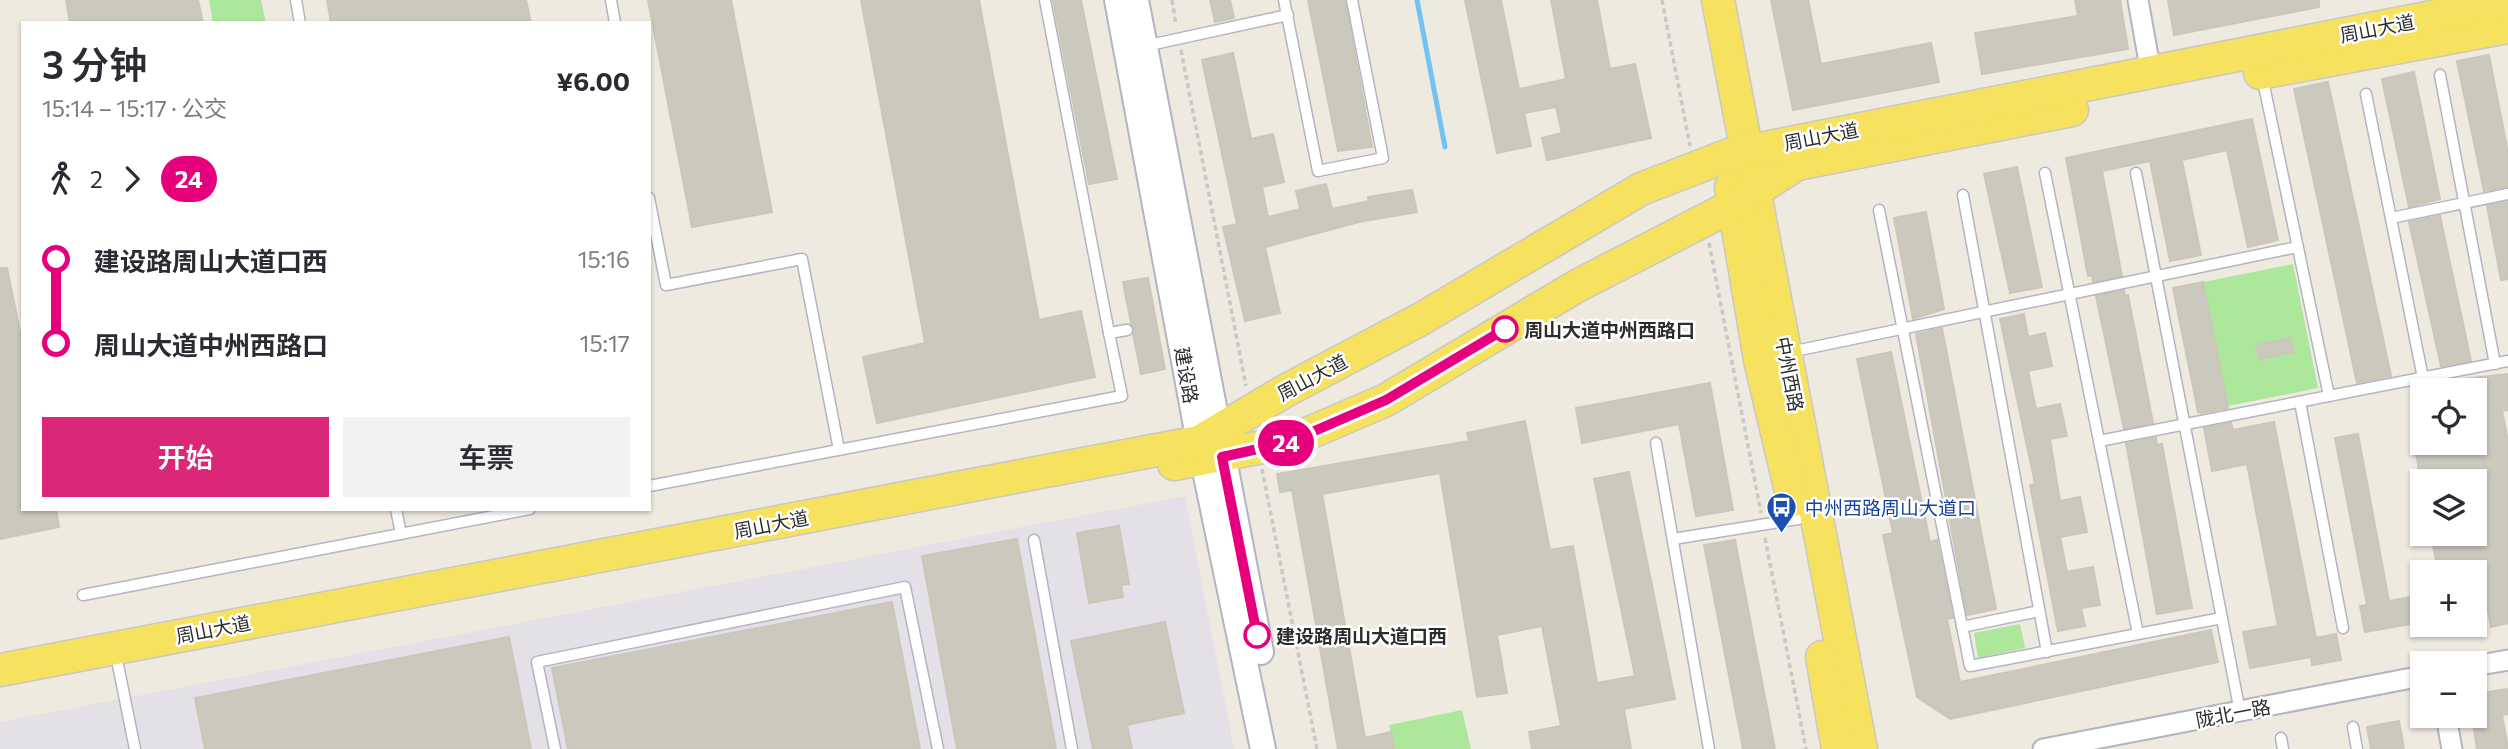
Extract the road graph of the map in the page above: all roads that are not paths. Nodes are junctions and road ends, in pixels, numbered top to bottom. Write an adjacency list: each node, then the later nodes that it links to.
1 (296, 0): 14 (lane)
2 (611, 0): 15 (lane)
3 (1045, 0): 39 (lane)
4 (1116, 0): 36 (street, 建设路)
5 (1136, 0): 17 (street, 建设路)
6 (1284, 0): 13 (lane)
7 (1352, 0): 13 (lane)
8 (1699, 0): 22 (main road, 中州西路)
9 (1718, 0): 22 (main road, 中州西路)
10 (2137, 0): 19 (street)
11 (2508, 2): 12 (main road, 周山大道)
12 (2458, 6): 18 (main road, 周山大道)
13 (1288, 15): 17 (lane)
14 (300, 21)
15 (615, 21)
16 (2508, 27): 18 (main road, 周山大道)
17 (1144, 46): 36 (street, 建设路)
18 (2259, 62): 19 (main road, 周山大道); 27 (main road, 周山大道); 32 (lane)
19 (2151, 73): 22 (main road, 周山大道)
20 (2440, 75): 28 (lane)
21 (2366, 94): 31 (lane)
22 (1738, 153): 27 (main road, 中州西路); 50 (main road, 周山大道)
23 (2045, 173): 34 (lane)
24 (2136, 173): 33 (lane)
25 (2508, 194): 28 (lane)
26 (1963, 195): 35 (lane)
27 (1744, 199): 40 (main road, 中州西路); 50 (main road, 周山大道); 55 (main road, 中州西路)
28 (2465, 203): 31 (lane); 42 (lane)
29 (651, 208): 51 (lane)
30 (1880, 210): 37 (lane)
31 (2391, 218): 43 (lane)
32 (2297, 247): 33 (lane); 45 (lane)
33 (2156, 276): 34 (lane); 47 (lane)
34 (2069, 294): 35 (lane); 48 (lane)
35 (1985, 312): 37 (lane); 60 (lane)
36 (1178, 319): 50 (street, 建设路)
37 (1904, 328): 40 (lane); 62 (lane)
38 (1127, 330): 39 (lane)
39 (1109, 332): 51 (lane)
40 (1786, 353): 84 (main road, 中州西路)
41 (2508, 362): 42 (lane)
42 (2495, 364): 43 (lane)
43 (2423, 378)
44 (2410, 380): 45 (lane)
45 (2329, 396): 46 (lane)
46 (2300, 402): 47 (lane); 63 (lane)
47 (2184, 425): 48 (lane); 61 (lane)
48 (2099, 441): 64 (lane)
49 (1656, 443): 57 (lane)
50 (1211, 447): 68 (main road, 周山大道); 69 (main road, 周山大道); 80 (street, 建设路); 81 (street, 建设路)
51 (839, 450): 52 (lane)
52 (651, 486)
53 (396, 511): 56 (lane)
54 (520, 511): 56 (lane)
55 (1798, 519): 57 (lane); 83 (main road, 中州西路)
56 (401, 534): 59 (lane)
57 (1673, 539): 82 (lane)
58 (1034, 540): 79 (lane)
59 (83, 595)
60 (2039, 611): 62 (lane); 65 (lane)
61 (2222, 618): 64 (lane); 72 (lane)
62 (1962, 627): 65 (lane)
63 (2343, 628)
64 (2138, 634): 65 (lane)
65 (2047, 652)
66 (2508, 660): 67 (street)
67 (2487, 664)
68 (118, 665): 71 (main road, 周山大道); 76 (lane)
69 (0, 670)
70 (2410, 679): 72 (street, 陇北一路)
71 (0, 688)
72 (2240, 712): 85 (street, 陇北一路)
73 (2353, 727): 87 (lane)
74 (2448, 728): 88 (street)
75 (2281, 738): 86 (lane)
76 (135, 749)
77 (555, 749): 78 (lane)
78 (938, 749)
79 (1072, 749)
80 (1263, 749)
81 (1280, 749)
82 (1709, 749)
83 (1838, 749)
84 (1861, 749)
85 (2043, 749)
86 (2283, 749)
87 (2357, 749)
88 (2452, 749)

